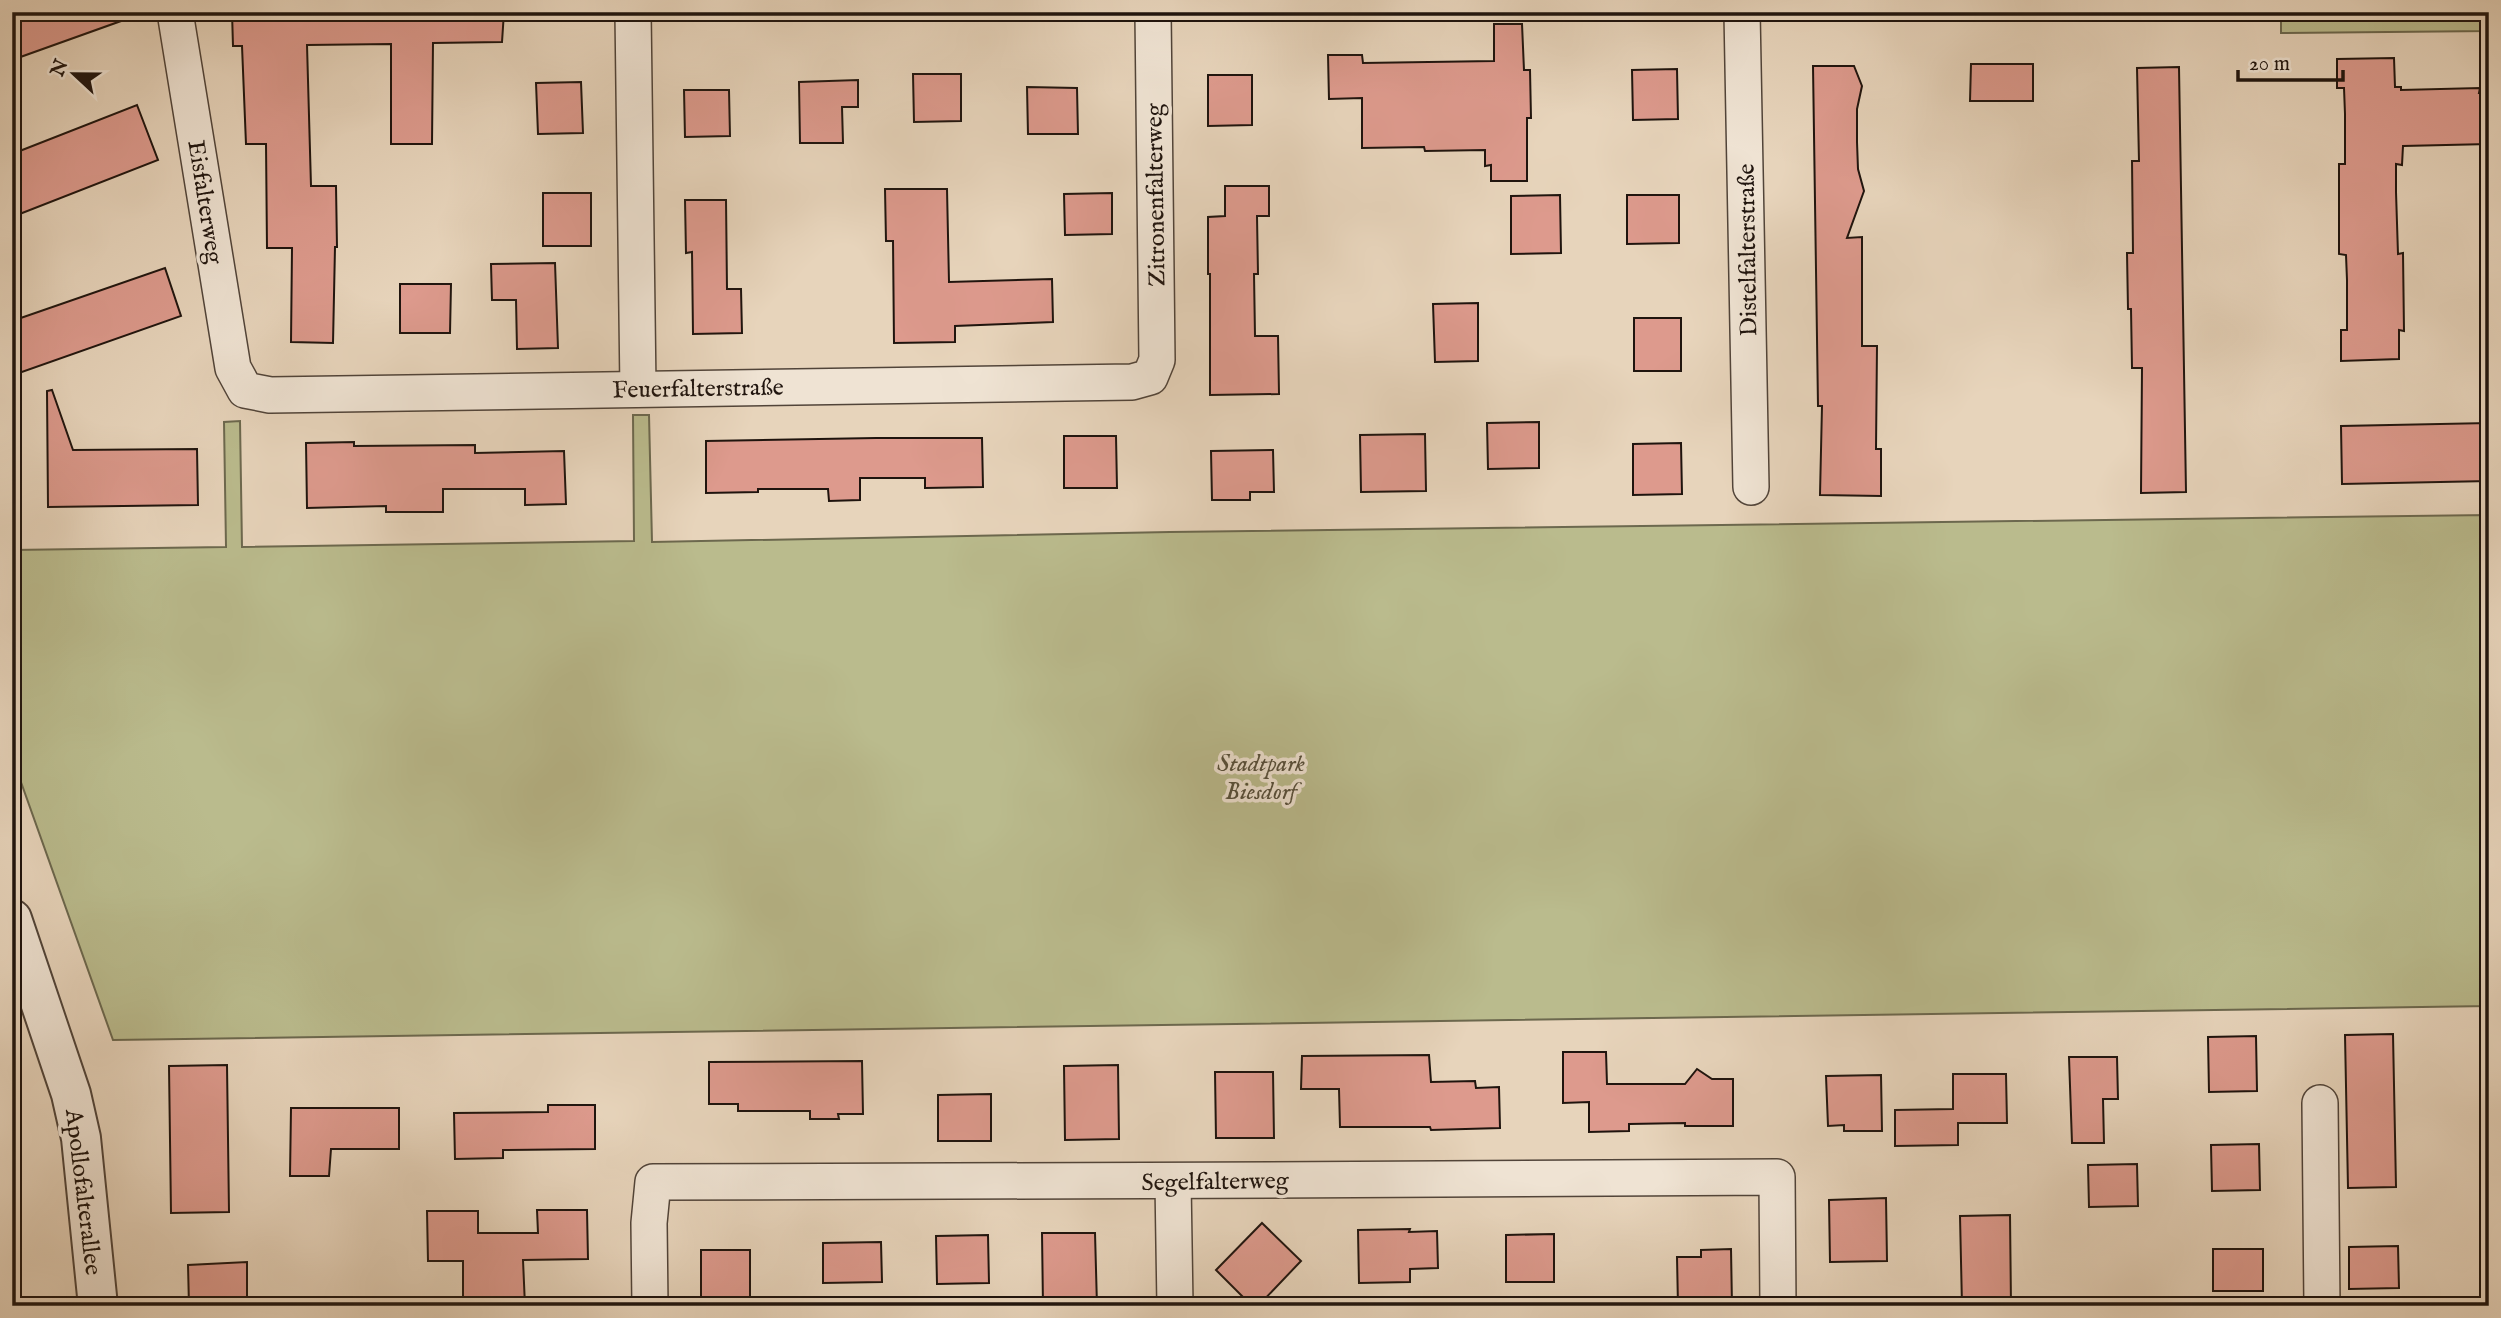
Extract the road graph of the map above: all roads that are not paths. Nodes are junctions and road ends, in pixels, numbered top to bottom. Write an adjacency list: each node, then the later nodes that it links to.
1 (175, 12): 7 (street, Eisfalterweg)
2 (633, 12): 6 (street)
3 (1153, 12): 5 (street, Zitronenfalterweg)
4 (1742, 12): 8 (street, Distelfalterstraße)
5 (1150, 377): 6 (street, Feuerfalterstraße)
6 (638, 389): 7 (street, Feuerfalterstraße)
7 (244, 390)
8 (1751, 487)
9 (12, 919): 12 (street, Apollofalterallee)
10 (2320, 1103): 16 (street)
11 (1173, 1182): 13 (street, Segelfalterweg); 14 (street); 15 (street, Segelfalterweg)
12 (98, 1306)
13 (650, 1306)
14 (1175, 1306)
15 (1778, 1306)
16 (2322, 1306)

